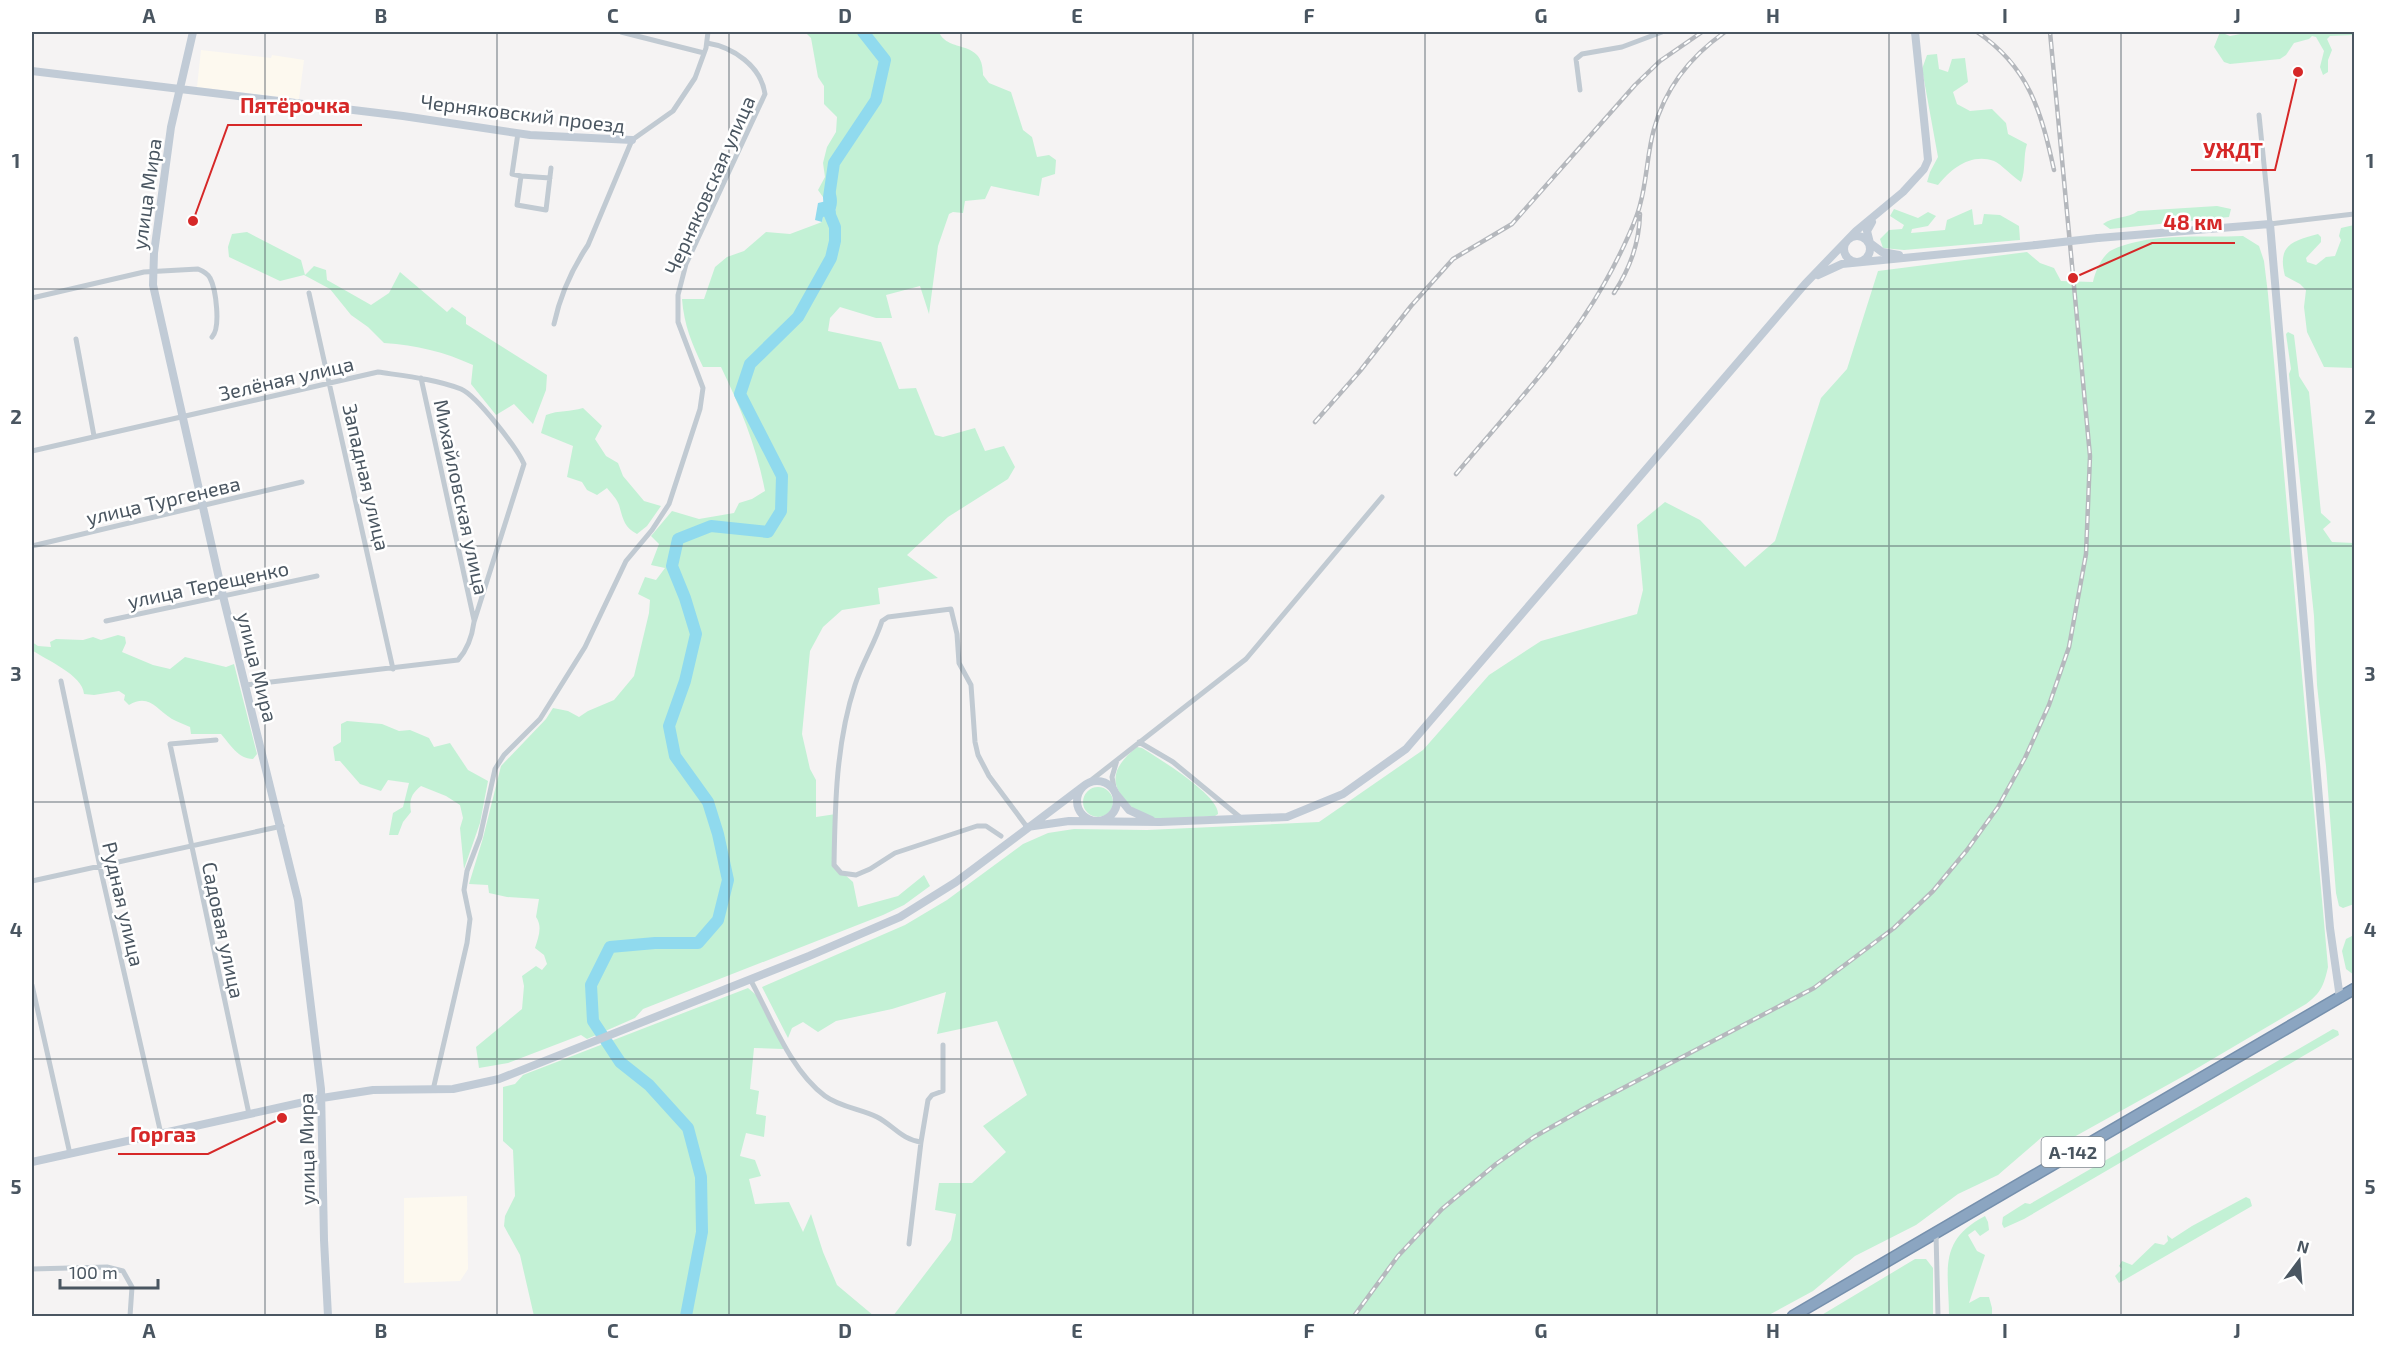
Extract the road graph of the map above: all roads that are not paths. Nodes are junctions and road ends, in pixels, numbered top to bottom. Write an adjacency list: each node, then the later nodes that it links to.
1 (193, 32): 9 (street, улица Мира)
2 (621, 32): 7 (street)
3 (708, 32): 6 (street)
4 (1662, 32): 10 (street)
5 (1915, 32): 17 (street)
6 (707, 43): 7 (street); 66 (street, Черняковская улица)
7 (704, 53): 13 (street)
8 (32, 71): 9 (street, Черняковский проезд)
9 (179, 90): 12 (street, Черняковский проезд); 24 (street, улица Мира)
10 (1580, 90)
11 (2259, 115): 19 (street)
12 (518, 133): 13 (street, Черняковский проезд); 15 (street)
13 (632, 140): 28 (street, Черняковский проезд)
14 (551, 168): 16 (street)
15 (521, 176): 16 (street); 16 (street)
16 (550, 178)
17 (1885, 208): 20 (street); 21 (street)
18 (2355, 214): 19 (street)
19 (2270, 224): 22 (street, bridge); 64 (street)
20 (1848, 239): 21 (street); 23 (street); 25 (street)
21 (1870, 243): 22 (street); 23 (street)
22 (1910, 256): 23 (street)
23 (1858, 262): 25 (street)
24 (152, 272): 27 (street); 29 (street); 33 (street, улица Мира)
25 (1805, 284): 52 (street)
26 (309, 293): 32 (street, Западная улица)
27 (32, 298)
28 (554, 324)
29 (212, 337)
30 (76, 339): 34 (street)
31 (421, 378): 32 (street, Зелёная улица); 43 (street, Михайловская улица); 43 (street, Зелёная улица)
32 (330, 382): 33 (street, Зелёная улица); 44 (street, Западная улица)
33 (183, 418): 34 (street, Зелёная улица); 38 (street, улица Мира)
34 (94, 436): 35 (street, Зелёная улица)
35 (32, 451)
36 (302, 482): 38 (street, улица Тургенева)
37 (1382, 496): 48 (street)
38 (203, 507): 39 (street, улица Тургенева); 41 (street, улица Мира)
39 (32, 546)
40 (317, 576): 41 (street, улица Терещенко)
41 (223, 596): 42 (street, улица Терещенко); 46 (street, улица Мира)
42 (106, 621)
43 (474, 622): 44 (street)
44 (393, 669): 46 (street)
45 (61, 681): 59 (street, Рудная улица)
46 (246, 685): 55 (street, улица Мира)
47 (216, 740): 58 (street, Садовая улица)
48 (1138, 742): 49 (street); 52 (street)
49 (1118, 758): 50 (street); 51 (street)
50 (1085, 785): 51 (street); 53 (street); 56 (street)
51 (1115, 793): 53 (street); 54 (street)
52 (1241, 819): 54 (street)
53 (1095, 821): 54 (street); 56 (street)
54 (1160, 822)
55 (282, 826): 58 (street); 67 (street, улица Мира)
56 (1027, 827): 57 (street); 61 (street)
57 (1001, 836)
58 (190, 846): 59 (street); 68 (street, Садовая улица)
59 (100, 867): 60 (street); 69 (street, Рудная улица)
60 (32, 881)
61 (750, 979): 66 (street); 70 (street)
62 (32, 985): 71 (street)
63 (2355, 989): 64 (highway, А-142)
64 (2340, 998): 73 (highway, А-142)
65 (943, 1045): 70 (street)
66 (433, 1090): 67 (street)
67 (322, 1098): 68 (street); 77 (street, улица Мира)
68 (249, 1114): 69 (street)
69 (161, 1134): 71 (street)
70 (921, 1142): 74 (street)
71 (70, 1154): 72 (street)
72 (32, 1162)
73 (1936, 1232): 78 (highway, А-142); 79 (street)
74 (909, 1244)
75 (32, 1269): 76 (street)
76 (130, 1317)
77 (328, 1317)
78 (1793, 1317)
79 (1938, 1317)

